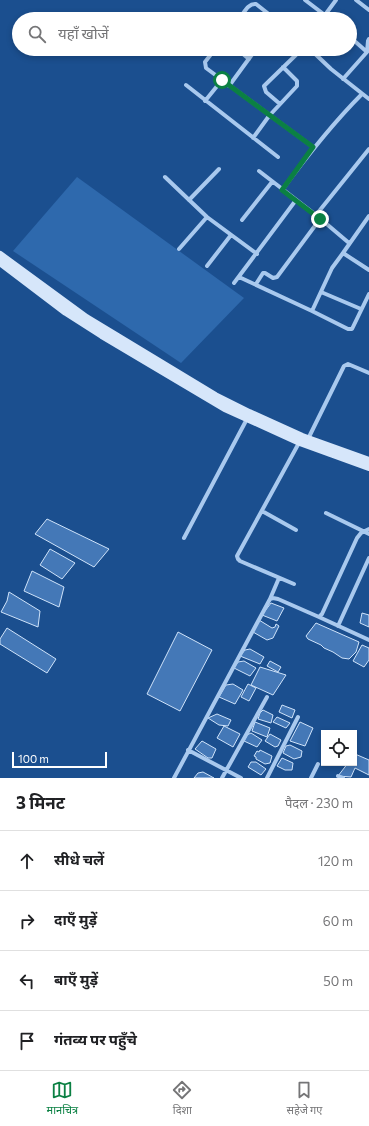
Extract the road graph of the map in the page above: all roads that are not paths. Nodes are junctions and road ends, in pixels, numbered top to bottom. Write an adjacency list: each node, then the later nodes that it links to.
1 (305, 0): 7 (street)
2 (336, 0): 8 (street)
3 (356, 0): 4 (street)
4 (369, 10)
5 (245, 12): 6 (street)
6 (266, 12)
7 (321, 12)
8 (327, 12)
9 (369, 40): 11 (street)
10 (357, 43): 11 (street)
11 (367, 52): 18 (street)
12 (210, 56): 19 (street)
13 (246, 56): 16 (street)
14 (295, 56): 17 (street)
15 (318, 56): 18 (street)
16 (249, 58): 21 (street)
17 (283, 67): 25 (street); 25 (street)
18 (343, 79): 22 (street)
19 (222, 80): 21 (street); 24 (street)
20 (186, 85): 24 (street)
21 (229, 86): 26 (street)
22 (362, 94): 23 (street); 28 (street)
23 (369, 99)
24 (205, 101): 27 (street)
25 (280, 104): 26 (street)
26 (269, 116): 27 (street); 28 (street)
27 (253, 138): 30 (street)
28 (313, 147): 35 (street)
29 (369, 149): 38 (street)
30 (278, 157)
31 (219, 168): 36 (street)
32 (259, 171): 34 (street)
33 (165, 177): 36 (street)
34 (272, 182): 35 (street); 42 (street)
35 (282, 190): 37 (street)
36 (190, 200): 39 (street)
37 (296, 200): 38 (street); 47 (street)
38 (316, 215): 40 (street)
39 (207, 217): 43 (street); 45 (street)
40 (320, 219): 44 (street); 54 (street)
41 (368, 219): 44 (street)
42 (242, 220)
43 (230, 235): 47 (street); 50 (street)
44 (349, 243): 46 (street)
45 (180, 249)
46 (343, 253): 51 (street); 55 (street)
47 (257, 254): 52 (street)
48 (0, 255): 60 (main road)
49 (0, 262): 60 (main road)
50 (207, 266)
51 (369, 270)
52 (239, 277): 53 (street); 54 (street)
53 (234, 283)
54 (256, 284): 58 (street)
55 (321, 292): 57 (street); 58 (street)
56 (369, 294): 57 (street)
57 (361, 309): 58 (street)
58 (312, 311)
59 (369, 373): 61 (street)
60 (248, 416): 61 (main road); 70 (street)
61 (303, 439): 62 (main road); 63 (main road); 64 (street)
62 (369, 461)
63 (369, 467)
64 (262, 512): 67 (street); 72 (street)
65 (326, 513): 68 (street)
66 (369, 528): 68 (street)
67 (296, 530)
68 (364, 531): 69 (street); 75 (street)
69 (369, 534)
70 (184, 538)
71 (369, 558): 76 (street)
72 (279, 578): 73 (street); 74 (street)
73 (294, 584)
74 (270, 599): 75 (street); 80 (street)
75 (319, 617): 76 (street)
76 (338, 626): 77 (street)
77 (369, 640)
78 (267, 697): 82 (street)
79 (298, 717): 86 (street)
80 (188, 750): 82 (street); 83 (street)
81 (318, 764): 87 (street)
82 (226, 770): 84 (street); 85 (street)
83 (174, 778)
84 (222, 778)
85 (241, 778)
86 (267, 778)
87 (310, 778)

